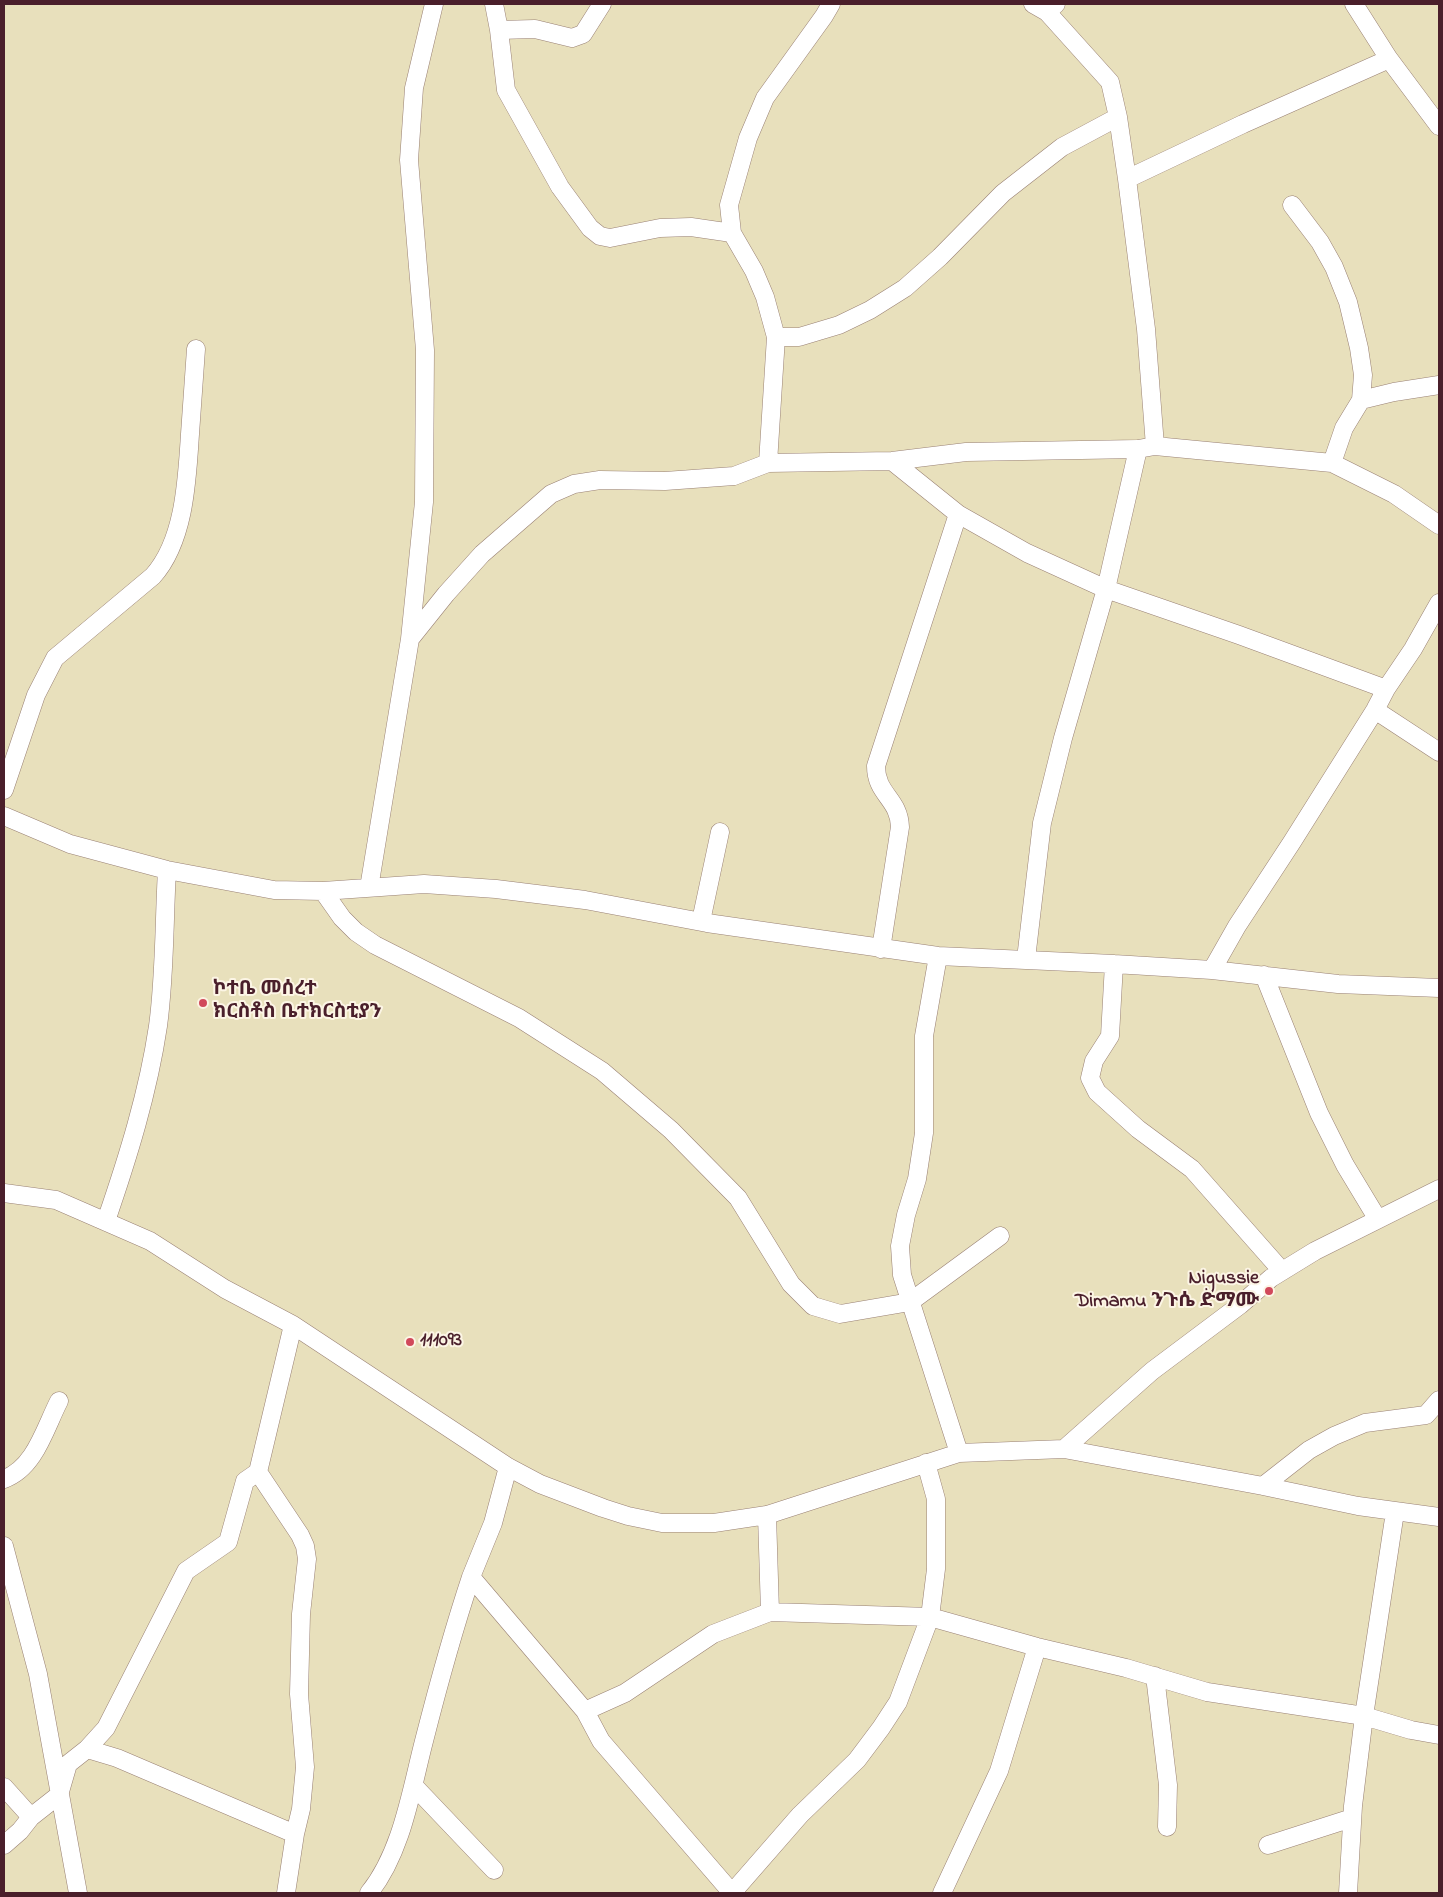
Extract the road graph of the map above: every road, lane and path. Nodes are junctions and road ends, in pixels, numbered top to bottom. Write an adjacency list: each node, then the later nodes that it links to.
1 (434, 4): 26 (street)
2 (494, 4): 7 (street)
3 (602, 4): 7 (street)
4 (831, 4): 13 (street)
5 (1354, 4): 8 (street)
6 (1045, 7): 9 (street)
7 (499, 30): 13 (street)
8 (1389, 59): 10 (street); 11 (street)
9 (1118, 117): 11 (street); 14 (street)
10 (1439, 126)
11 (1128, 179): 18 (street)
12 (1292, 205): 17 (street)
13 (732, 233): 14 (street)
14 (776, 337): 20 (street)
15 (196, 349): 30 (street)
16 (1439, 385): 17 (street)
17 (1361, 400): 21 (street)
18 (1146, 447): 19 (street); 21 (street); 24 (street)
19 (892, 461): 20 (street); 22 (street)
20 (768, 463): 26 (street)
21 (1332, 463): 23 (street)
22 (958, 514): 24 (street); 37 (street)
23 (1439, 525)
24 (1106, 589): 27 (street); 39 (street)
25 (1439, 604): 27 (street)
26 (410, 639): 34 (street)
27 (1386, 689): 28 (street)
28 (1375, 710): 29 (street); 41 (street)
29 (1439, 752)
30 (4, 790)
31 (4, 816): 33 (street)
32 (720, 832): 36 (street)
33 (167, 870): 35 (street); 47 (street)
34 (369, 888): 35 (street); 36 (street)
35 (323, 891): 50 (street)
36 (701, 921): 37 (street)
37 (881, 948): 38 (street)
38 (938, 956): 39 (street); 50 (street)
39 (1026, 959): 40 (street)
40 (1114, 964): 41 (street); 49 (street)
41 (1212, 970): 42 (street)
42 (1264, 976): 43 (street); 46 (street)
43 (1439, 988)
44 (1439, 1189): 46 (street)
45 (4, 1193): 47 (street)
46 (1377, 1218): 49 (street)
47 (106, 1221): 51 (street)
48 (1000, 1236): 50 (street)
49 (1282, 1271): 55 (street)
50 (910, 1302): 56 (street)
51 (293, 1325): 58 (street); 59 (street)
52 (1439, 1400): 54 (street)
53 (58, 1401): 60 (street)
54 (1433, 1415): 61 (street)
55 (1064, 1449): 56 (street); 61 (street)
56 (959, 1453): 57 (street)
57 (926, 1463): 63 (street); 68 (street)
58 (508, 1467): 63 (street); 66 (street)
59 (258, 1472): 74 (street); 81 (street)
60 (4, 1479)
61 (1263, 1486): 62 (street)
62 (1395, 1512): 64 (street); 72 (street)
63 (767, 1515): 67 (street)
64 (1439, 1517)
65 (4, 1546): 77 (street)
66 (471, 1577): 71 (street); 75 (street)
67 (770, 1612): 68 (street); 71 (street)
68 (930, 1617): 69 (street); 71 (street)
69 (1037, 1647): 70 (street); 88 (street)
70 (1155, 1676): 72 (street); 80 (street)
71 (585, 1711)
72 (1364, 1716): 73 (street); 79 (street)
73 (1439, 1735)
74 (87, 1749): 77 (street); 81 (street)
75 (414, 1786): 84 (street); 87 (street)
76 (4, 1787): 78 (street)
77 (59, 1795): 78 (street); 85 (street)
78 (31, 1817): 83 (street)
79 (1352, 1818): 82 (street); 89 (street)
80 (1167, 1827)
81 (294, 1834): 86 (street)
82 (1268, 1844)
83 (4, 1845)
84 (494, 1870)
85 (78, 1893)
86 (286, 1893)
87 (369, 1893)
88 (942, 1893)
89 (1348, 1893)

